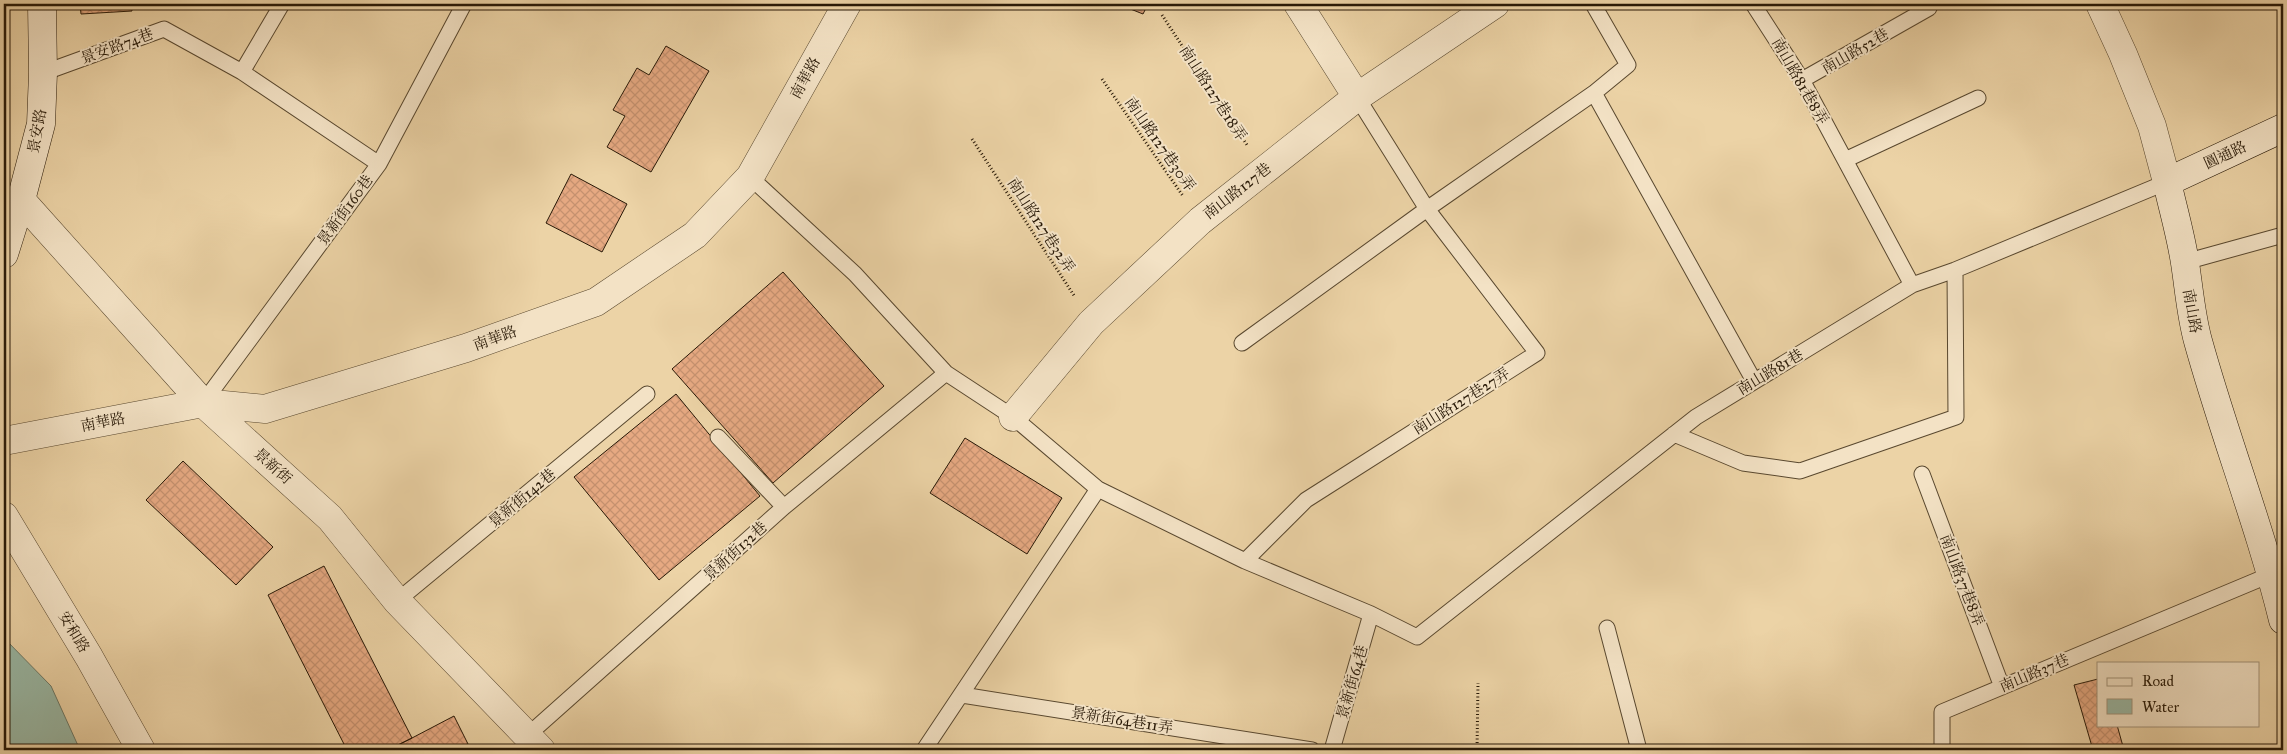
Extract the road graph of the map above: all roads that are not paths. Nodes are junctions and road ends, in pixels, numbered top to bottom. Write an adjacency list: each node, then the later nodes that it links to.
1 (42, 4): 12 (street, 景安路)
2 (282, 4): 11 (lane)
3 (464, 4): 19 (lane, 景新街160巷)
4 (847, 4): 20 (street, 南華路)
5 (1298, 4): 15 (street)
6 (1495, 4): 15 (street, 南山路127巷)
7 (1594, 4): 14 (lane)
8 (1753, 4): 13 (lane, 南山路81巷8弄)
9 (1927, 4): 13 (lane, 南山路52巷)
10 (2100, 4): 21 (street, 南山路)
11 (242, 72): 12 (lane, 景安路74巷); 19 (lane, 景安路74巷)
12 (43, 73): 22 (street, 景安路)
13 (1802, 80): 18 (lane, 南山路81巷8弄)
14 (1594, 93): 23 (lane); 31 (lane)
15 (1357, 97): 23 (lane, 南山路127巷27弄); 34 (street, 南山路127巷)
16 (1978, 98): 18 (lane)
17 (2283, 128): 21 (street, 圓通路)
18 (1845, 160): 28 (lane, 南山路81巷8弄)
19 (379, 164): 33 (lane, 景新街160巷)
20 (750, 177): 30 (lane); 33 (street, 南華路)
21 (2167, 182): 26 (street, 南山路); 27 (lane, 南山路81巷)
22 (12, 190): 25 (street, 景安路); 33 (street, 景新街)
23 (1427, 209): 29 (lane); 42 (lane, 南山路127巷27弄)
24 (2283, 235): 26 (lane)
25 (4, 254)
26 (2185, 262): 43 (street, 南山路)
27 (1955, 270): 28 (lane, 南山路81巷); 35 (lane)
28 (1912, 285): 31 (lane, 南山路81巷)
29 (1242, 343)
30 (946, 373): 34 (lane); 40 (lane, 景新街132巷)
31 (1754, 381): 35 (lane, 南山路81巷)
32 (647, 394): 44 (lane, 景新街142巷)
33 (203, 403): 37 (street, 南華路); 44 (street, 景新街)
34 (1013, 417): 39 (lane)
35 (1674, 434): 45 (lane, 南山路81巷)
36 (718, 437): 40 (lane)
37 (4, 442)
38 (1922, 474): 48 (lane, 南山路37巷8弄)
39 (1098, 489): 42 (lane); 49 (lane)
40 (784, 507): 50 (lane, 景新街132巷)
41 (4, 516): 51 (street, 安和路)
42 (1245, 560): 45 (lane)
43 (2278, 572): 46 (street, 南山路); 48 (lane, 南山路37巷)
44 (398, 601): 50 (street, 景新街)
45 (1372, 614): 54 (lane, 景新街64巷)
46 (2283, 620)
47 (1607, 628): 55 (lane)
48 (2002, 687): 56 (lane, 南山路37巷)
49 (962, 695): 52 (lane); 53 (lane, 景新街64巷11弄)
50 (535, 743)
51 (140, 750)
52 (924, 750)
53 (1312, 750)
54 (1332, 750)
55 (1638, 750)
56 (1942, 750)

